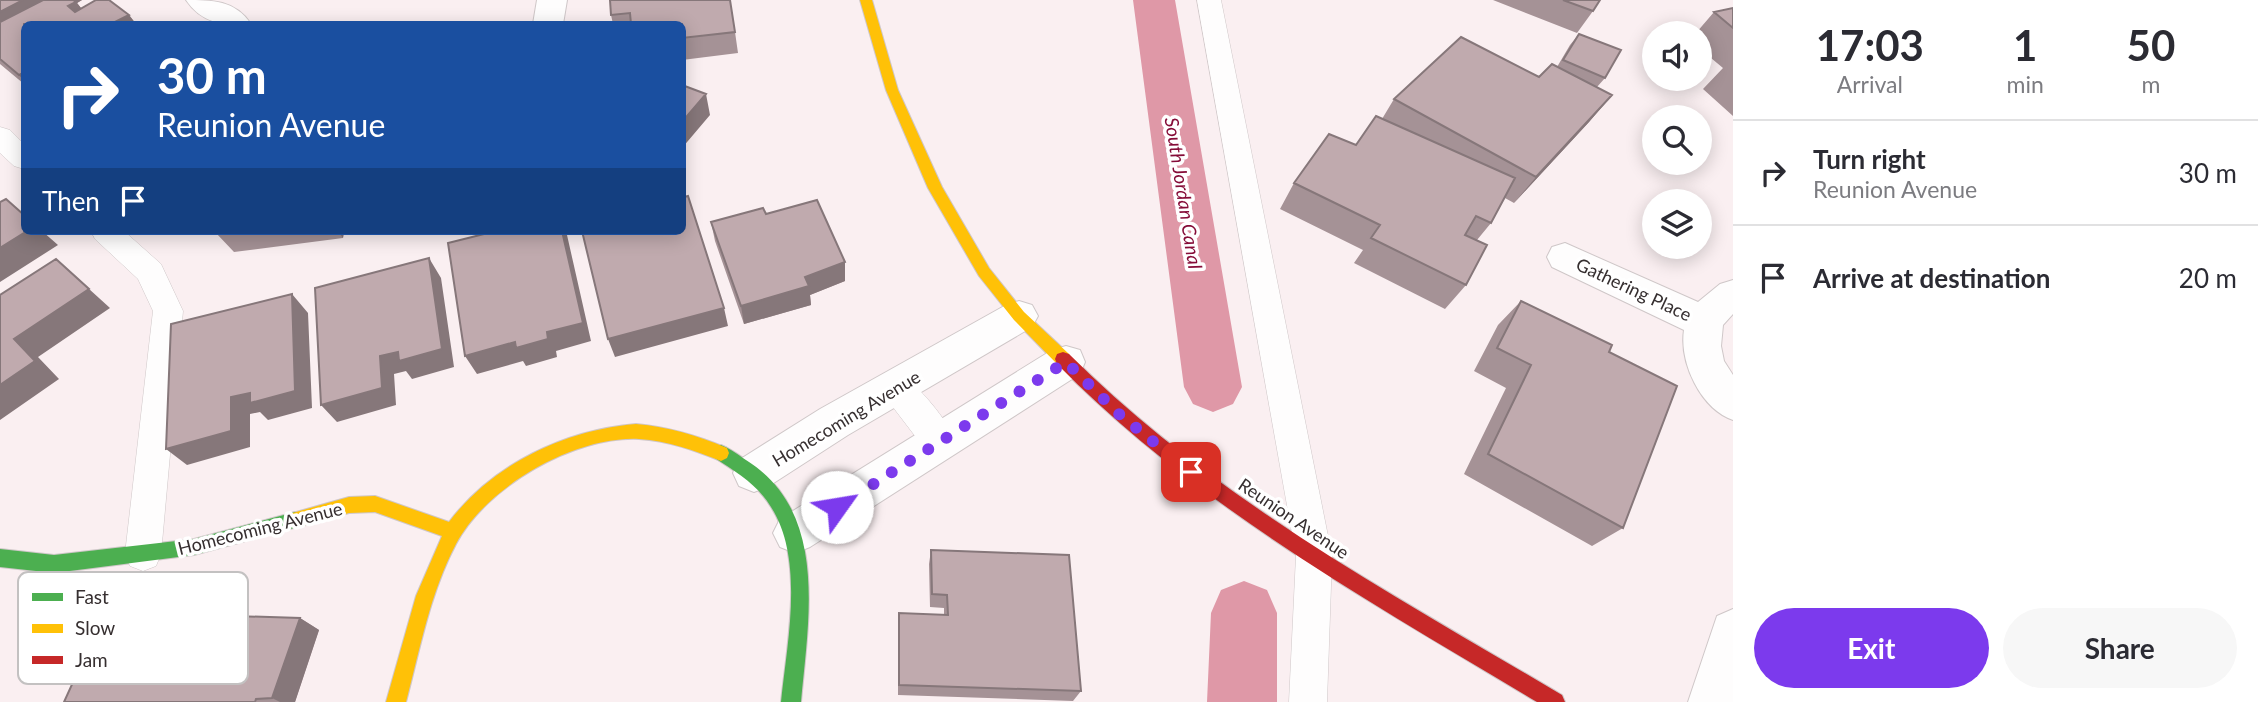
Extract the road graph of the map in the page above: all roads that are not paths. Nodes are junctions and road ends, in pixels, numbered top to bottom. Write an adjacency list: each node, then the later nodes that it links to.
1 (201, 0): 5 (street)
2 (552, 0): 6 (street)
3 (866, 0): 12 (street, Reunion Avenue)
4 (1209, 0): 22 (lane)
5 (232, 21)
6 (548, 21)
7 (0, 137): 8 (lane)
8 (21, 156)
9 (109, 235): 21 (lane)
10 (1565, 257): 13 (street, Gathering Place)
11 (1733, 295): 13 (street, Gathering Place)
12 (1020, 316): 14 (street, Reunion Avenue); 15 (street, Homecoming Avenue)
13 (1702, 321): 16 (street, Gathering Place)
14 (1066, 362): 17 (street); 22 (street, Reunion Avenue)
15 (897, 388): 17 (lane); 18 (street, Homecoming Avenue)
16 (1733, 404)
17 (940, 442): 20 (street)
18 (754, 473): 19 (street, Homecoming Avenue); 20 (street)
19 (453, 532): 21 (street, Homecoming Avenue); 25 (street)
20 (795, 533): 26 (street)
21 (143, 554): 23 (street, Homecoming Avenue)
22 (1314, 556): 27 (lane); 28 (street, Reunion Avenue)
23 (0, 558)
24 (1733, 632): 29 (street)
25 (396, 702)
26 (791, 702)
27 (1308, 702)
28 (1555, 702)
29 (1712, 702)

